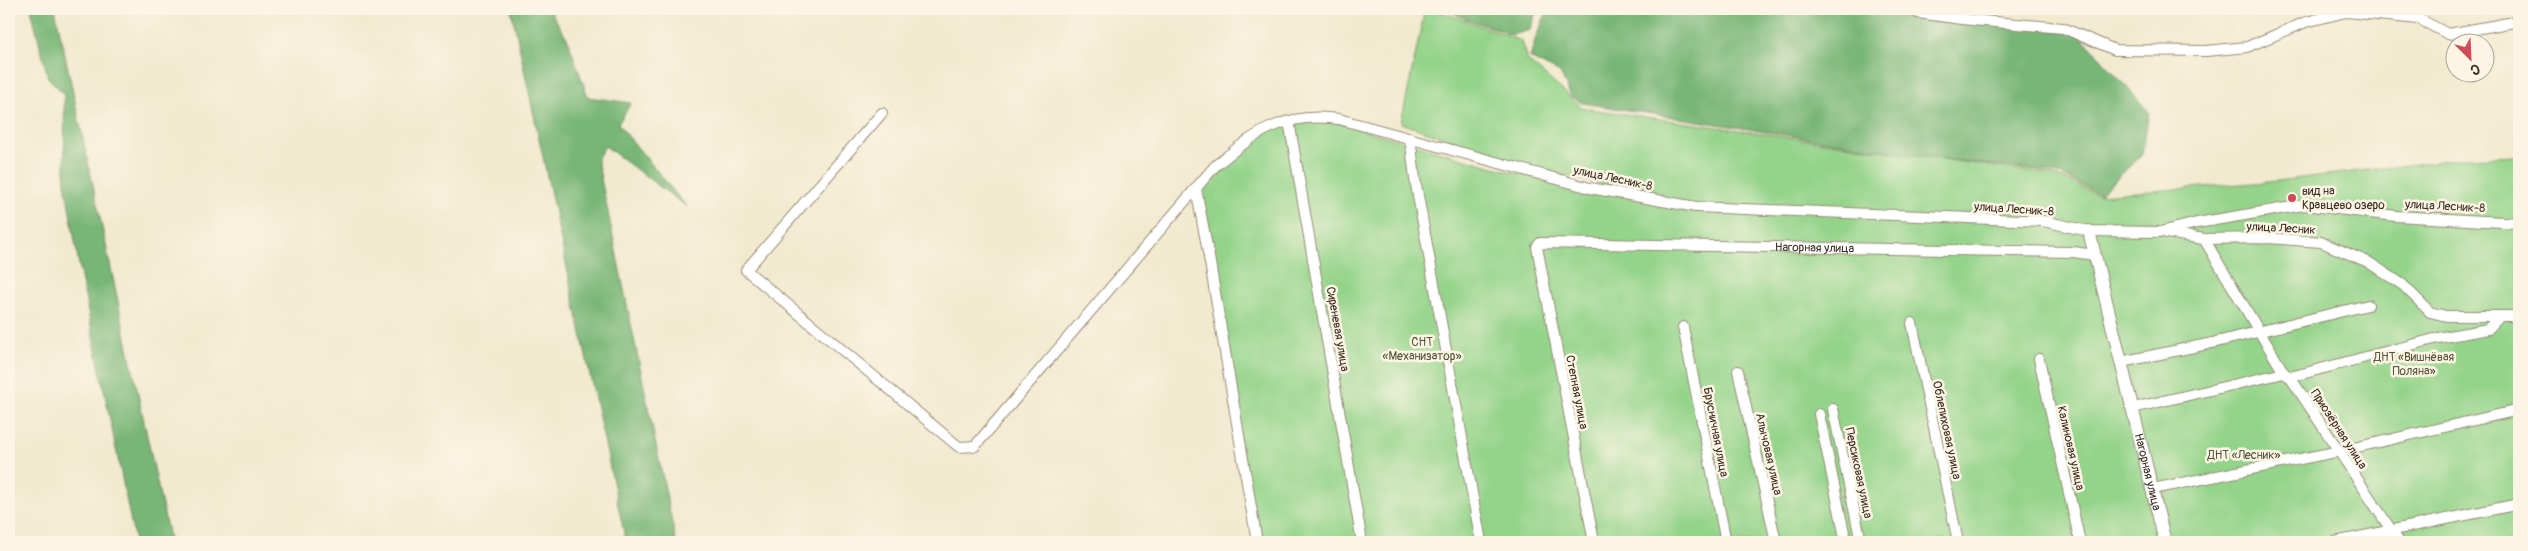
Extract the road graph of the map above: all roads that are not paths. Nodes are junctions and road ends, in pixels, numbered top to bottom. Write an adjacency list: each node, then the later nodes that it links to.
1 (1911, 9): 2 (street)
2 (2519, 22)
3 (882, 113): 6 (street, улица Лесник-8)
4 (1289, 120): 5 (street, улица Лесник-8); 6 (street, улица Лесник-8); 32 (street, Сиреневая улица)
5 (1408, 138): 8 (street, улица Лесник-8); 33 (street)
6 (1196, 189): 31 (street)
7 (2519, 223): 9 (street, улица Лесник-8)
8 (2089, 231): 9 (street, улица Лесник-8); 12 (street, Нагорная улица)
9 (2160, 232): 10 (street, улица Лесник)
10 (2204, 238): 14 (street, улица Лесник); 18 (street, Приозёрная улица)
11 (1537, 247): 12 (street, Нагорная улица); 34 (street, Степная улица)
12 (2095, 256): 20 (street, Нагорная улица)
13 (2368, 305): 18 (street)
14 (2500, 316): 15 (street, улица Лесник); 22 (street)
15 (2519, 316)
16 (1912, 323): 39 (street, Облепиховая улица)
17 (1682, 327): 35 (street, Брусничная улица)
18 (2259, 330): 20 (street); 22 (street, Приозёрная улица)
19 (2039, 359): 40 (street, Калиновая улица)
20 (2121, 362): 23 (street, Нагорная улица)
21 (1738, 370): 36 (street, Алычовая улица)
22 (2287, 375): 23 (street); 27 (street, Приозёрная улица)
23 (2133, 408): 28 (street, Нагорная улица)
24 (1833, 409): 38 (street, Персиковая улица)
25 (2519, 410): 27 (street)
26 (1819, 414): 37 (street)
27 (2340, 451): 28 (street); 30 (street, Приозёрная улица)
28 (2153, 489): 41 (street, Нагорная улица)
29 (2519, 504): 30 (street)
30 (2390, 530): 42 (street); 43 (street, Приозёрная улица)
31 (1257, 542)
32 (1362, 542)
33 (1481, 542)
34 (1594, 542)
35 (1726, 542)
36 (1776, 542)
37 (1846, 542)
38 (1861, 542)
39 (1958, 542)
40 (2080, 542)
41 (2165, 542)
42 (2335, 542)
43 (2398, 542)

